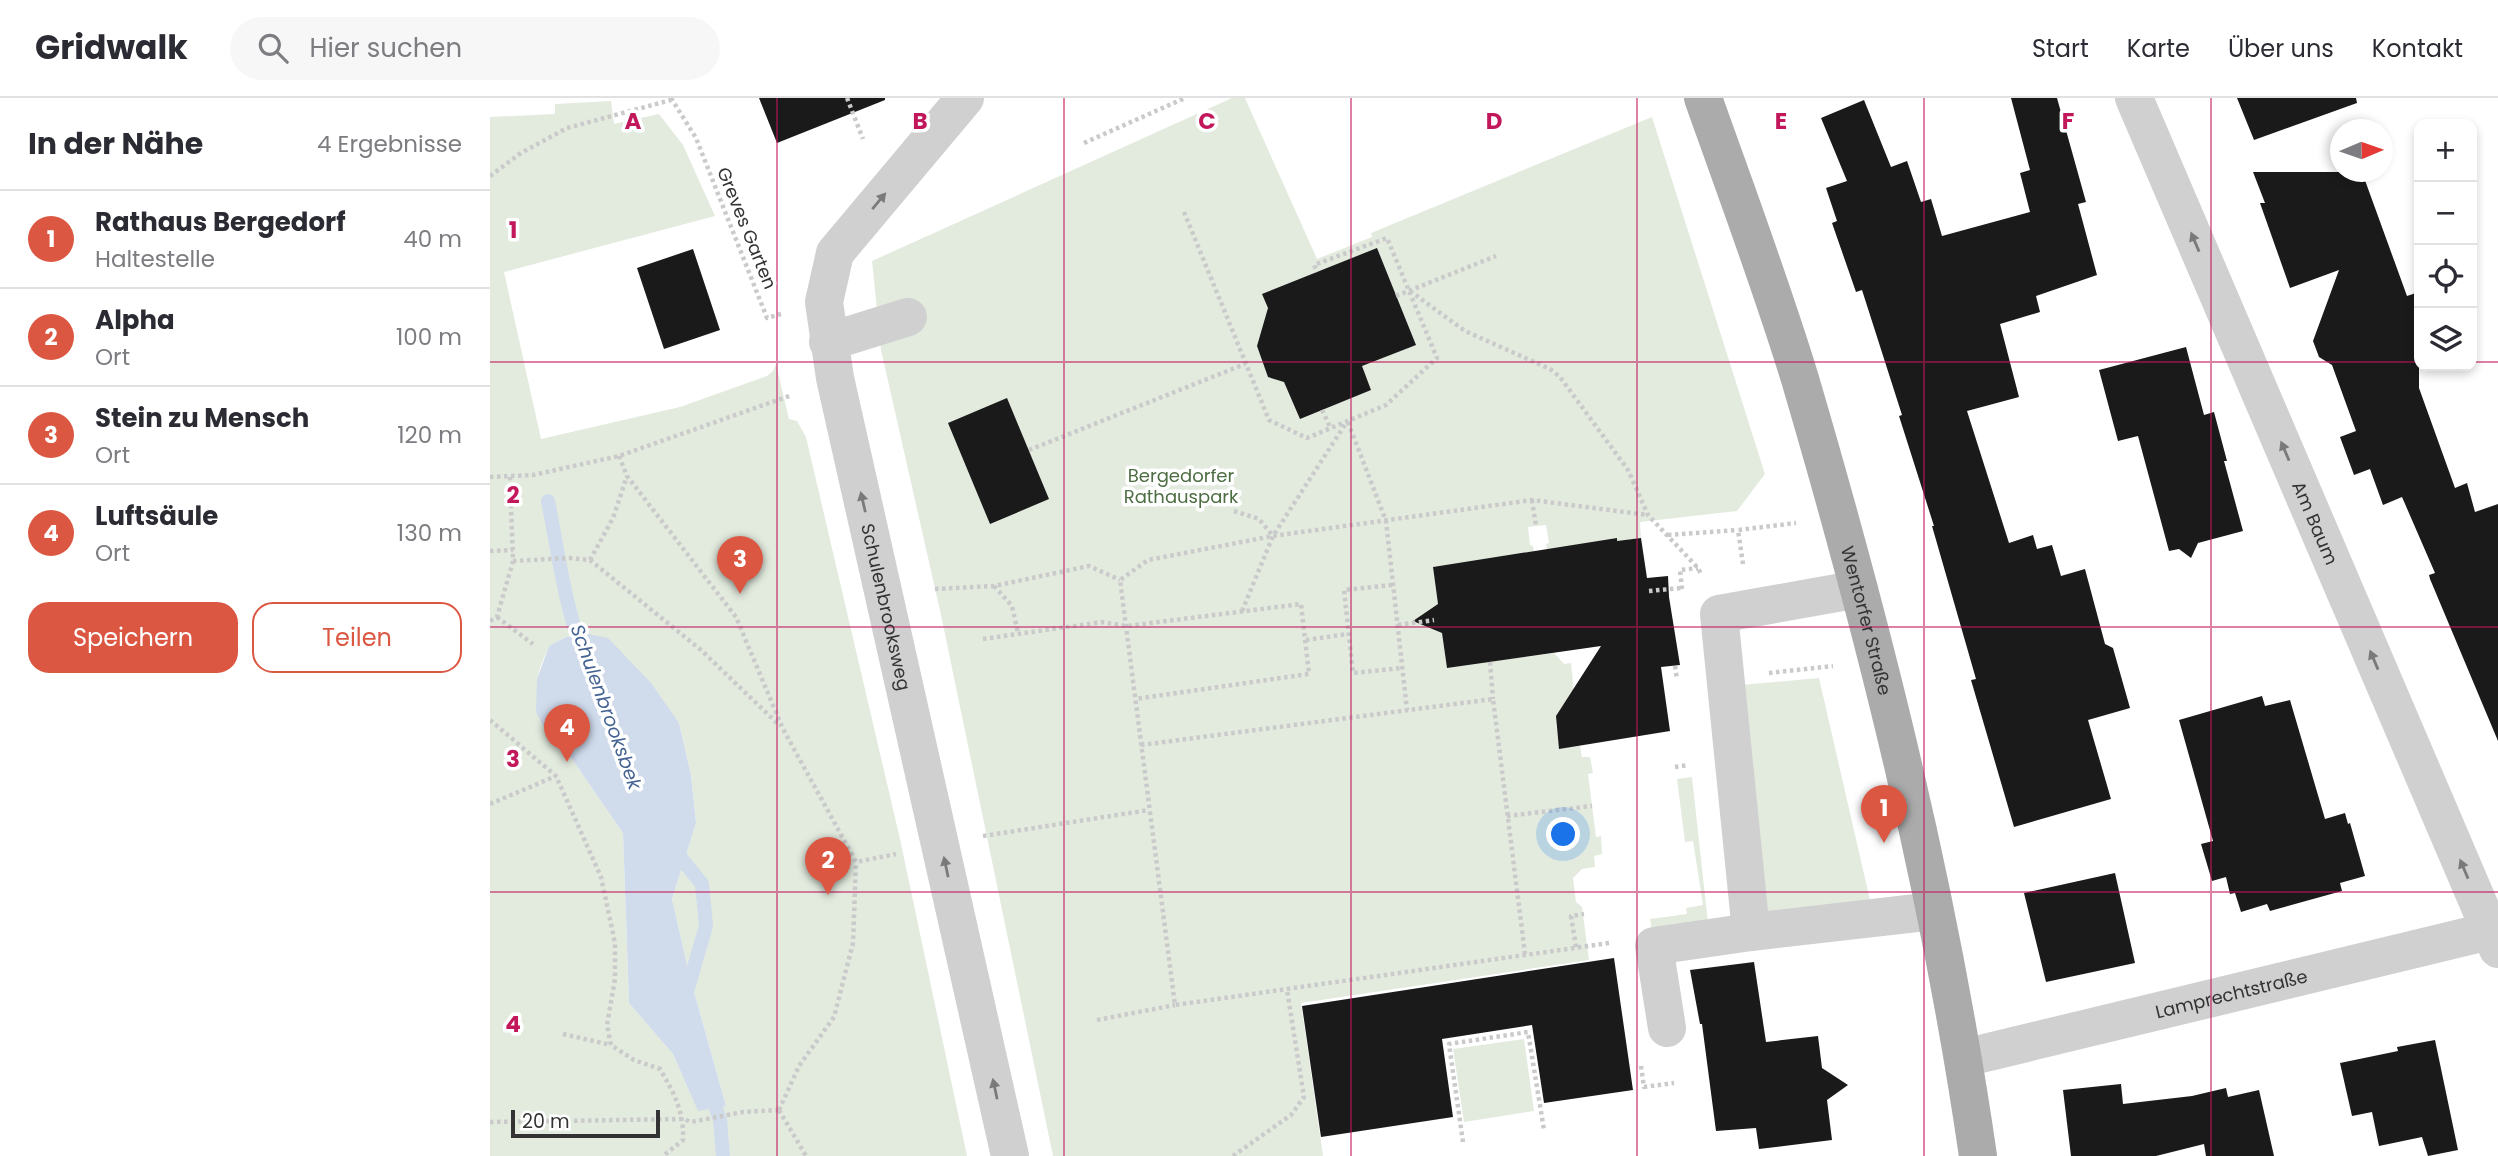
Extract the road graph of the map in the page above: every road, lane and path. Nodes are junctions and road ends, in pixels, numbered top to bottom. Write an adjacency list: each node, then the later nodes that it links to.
1 (847, 98): 7 (path)
2 (965, 98): 15 (street, Schulenbrooksweg, one-way to 2)
3 (1185, 98): 8 (path)
4 (1703, 98): 31 (main road, Wentorfer Straße)
5 (2134, 98): 83 (street, Am Baum, one-way to 5)
6 (671, 99): 9 (path); 15 (path, Greves Garten)
7 (863, 139)
8 (1084, 143)
9 (490, 176)
10 (1184, 212): 18 (path)
11 (1496, 257): 13 (path)
12 (1317, 272): 13 (path)
13 (1409, 290): 14 (path); 21 (path); 30 (path)
14 (1396, 296)
15 (824, 302): 17 (street, Schulenbrooksweg)
16 (908, 317): 17 (street)
17 (828, 342): 78 (street, Schulenbrooksweg, one-way to 17)
18 (1245, 364): 22 (path); 23 (path)
19 (771, 402): 24 (path)
20 (1322, 410): 22 (path)
21 (1348, 422): 22 (path); 32 (path); 35 (path)
22 (1331, 429)
23 (1028, 450)
24 (619, 456): 25 (path); 27 (path)
25 (627, 476): 39 (path); 70 (path)
26 (490, 477): 27 (path)
27 (510, 477): 37 (path)
28 (1532, 500): 30 (path); 32 (path); 33 (path)
29 (1234, 511): 35 (path)
30 (1648, 515): 36 (path)
31 (1839, 517): 34 (path); 46 (main road, Wentorfer Straße)
32 (1386, 521): 35 (path); 43 (path)
33 (1536, 526)
34 (1738, 530): 36 (path); 49 (path)
35 (1273, 536): 42 (path); 48 (path)
36 (1668, 536): 41 (path)
37 (513, 550): 38 (path); 40 (path)
38 (490, 551)
39 (590, 560): 40 (path); 70 (path)
40 (513, 561): 50 (path)
41 (1698, 568): 47 (path); 49 (path)
42 (1121, 580): 44 (path); 54 (path)
43 (1392, 585): 53 (path); 56 (path)
44 (994, 586): 45 (path); 55 (path)
45 (935, 589)
46 (1859, 589): 49 (street); 60 (main road, Wentorfer Straße)
47 (1649, 591)
48 (1241, 611): 54 (path); 58 (path)
49 (1734, 612): 64 (street)
50 (497, 617): 52 (path); 59 (path)
51 (1434, 620): 53 (path)
52 (490, 621)
53 (1398, 625): 63 (path)
54 (1127, 626): 55 (path); 66 (path)
55 (1018, 633): 57 (path)
56 (1348, 634): 58 (path); 63 (path)
57 (983, 639)
58 (1306, 640): 66 (path)
59 (533, 644)
60 (1879, 661): 64 (path); 80 (main road, Wentorfer Straße)
61 (1490, 662): 67 (path)
62 (1675, 666): 65 (path)
63 (1402, 668): 68 (path)
64 (1726, 678): 82 (street)
65 (1677, 680)
66 (1135, 699): 71 (path)
67 (1493, 699): 68 (path); 76 (path)
68 (1407, 710): 71 (path)
69 (490, 720): 72 (path)
70 (783, 729): 79 (path)
71 (1141, 745): 75 (path)
72 (556, 776): 73 (path); 92 (path)
73 (490, 804)
74 (1592, 806): 76 (path)
75 (1149, 810): 77 (path); 88 (path)
76 (1507, 816): 86 (path)
77 (986, 836)
78 (941, 844): 79 (path); 101 (street, Schulenbrooksweg, one-way to 78)
79 (856, 862): 94 (path)
80 (1934, 911): 82 (street); 93 (main road, Wentorfer Straße)
81 (1584, 914): 85 (path)
82 (1751, 932): 84 (street)
83 (2496, 937): 93 (street, Lamprechtstraße)
84 (1654, 946): 85 (path); 90 (street)
85 (1576, 947): 86 (path)
86 (1525, 954): 87 (path)
87 (1287, 990): 88 (path); 102 (path)
88 (1175, 1005): 89 (path)
89 (1097, 1020)
90 (1667, 1028)
91 (563, 1034): 92 (path)
92 (611, 1045): 95 (path)
93 (1964, 1058): 103 (main road, Wentorfer Straße)
94 (779, 1110): 95 (path); 100 (path)
95 (684, 1119): 96 (path); 99 (path)
96 (490, 1122)
97 (1544, 1130): 98 (path)
98 (1463, 1142)
99 (663, 1156)
100 (806, 1156)
101 (1010, 1156)
102 (1233, 1156)
103 (1978, 1156)

